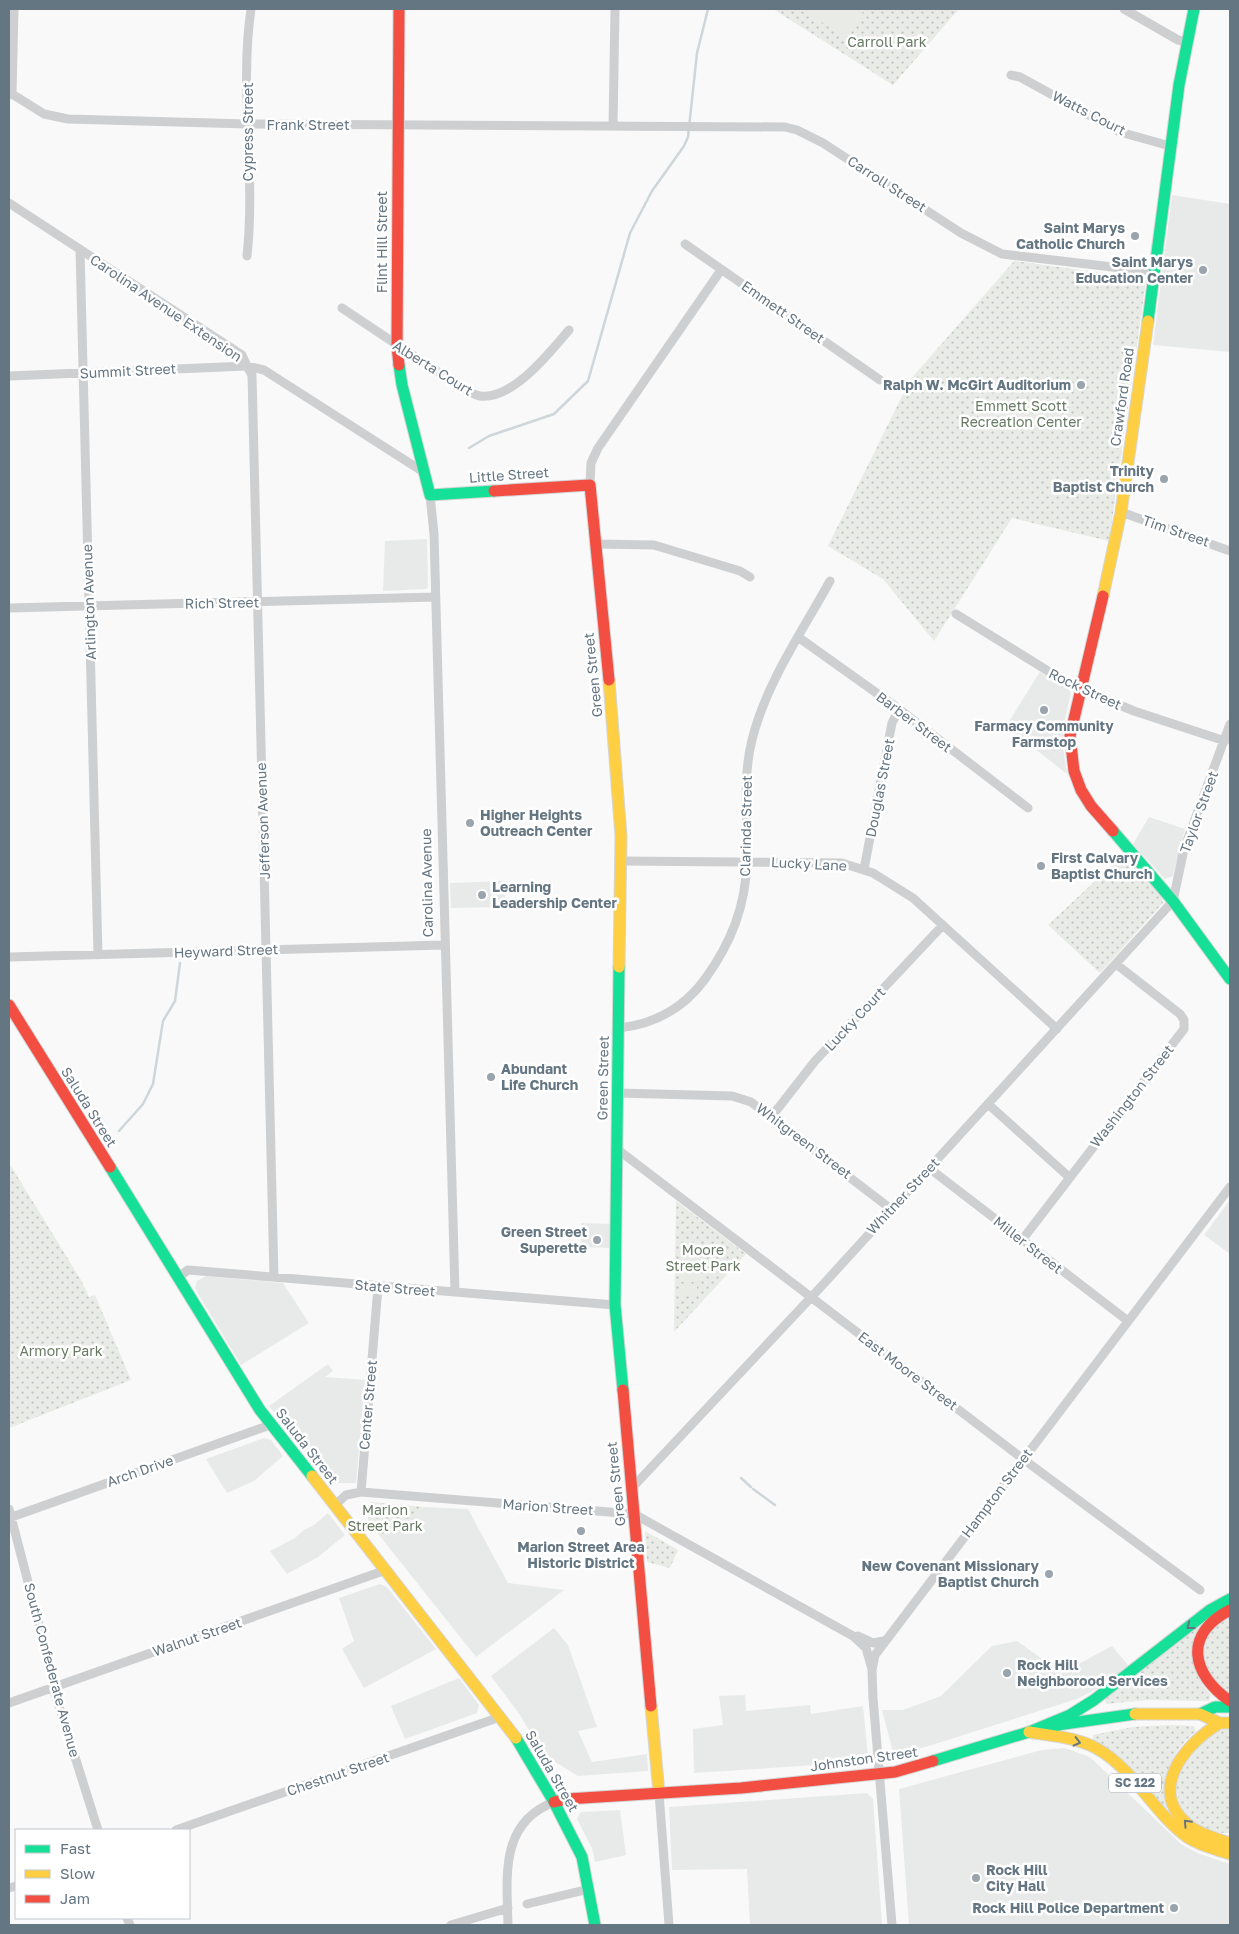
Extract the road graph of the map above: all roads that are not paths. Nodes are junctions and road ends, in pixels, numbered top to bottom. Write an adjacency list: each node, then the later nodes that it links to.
1 (14, 9): 9 (street)
2 (251, 9): 10 (street, Cypress Street)
3 (400, 9): 11 (street, Flint Hill Street)
4 (615, 9): 12 (street)
5 (1124, 9): 7 (street)
6 (1194, 9): 7 (street, Crawford Road)
7 (1187, 42): 13 (street, Crawford Road)
8 (1011, 75): 13 (street, Watts Court)
9 (11, 94): 10 (street, Frank Street)
10 (248, 124): 11 (street, Frank Street); 17 (street, Cypress Street)
11 (398, 126): 12 (street, Frank Street); 22 (street, Flint Hill Street)
12 (613, 126): 19 (street, Carroll Street)
13 (1170, 146): 19 (street, Crawford Road)
14 (9, 203): 16 (street, Carolina Avenue Extension)
15 (685, 244): 18 (street, Emmett Street)
16 (80, 250): 23 (street, Carolina Avenue Extension); 24 (street, Arlington Avenue)
17 (247, 256)
18 (721, 270): 26 (street, Emmett Street); 28 (street, Green Street)
19 (1155, 272): 30 (street, Crawford Road)
20 (342, 308): 22 (street, Alberta Court)
21 (568, 330): 22 (street, Alberta Court)
22 (397, 346): 27 (street, Flint Hill Street)
23 (247, 366): 24 (street, Summit Street); 27 (street, Carolina Avenue Extension); 36 (street, Jefferson Avenue)
24 (82, 374): 25 (street, Summit Street); 37 (street, Arlington Avenue)
25 (9, 376)
26 (880, 380)
27 (425, 473): 29 (street, Carolina Avenue)
28 (590, 485): 29 (street, Little Street); 31 (street, Green Street)
29 (430, 495): 35 (street, Carolina Avenue)
30 (1121, 512): 32 (street, Tim Street); 41 (street, Crawford Road)
31 (595, 544): 33 (street); 46 (street, Green Street)
32 (1230, 551)
33 (750, 577)
34 (830, 581): 40 (street, Clarinda Street)
35 (435, 596): 36 (street, Rich Street); 51 (street, Carolina Avenue)
36 (257, 603): 37 (street, Rich Street); 52 (street, Jefferson Avenue)
37 (90, 606): 38 (street, Rich Street); 53 (street, Arlington Avenue)
38 (9, 608)
39 (956, 614): 41 (street, Rock Street)
40 (798, 637): 42 (street, Barber Street); 47 (street, Clarinda Street)
41 (1081, 688): 44 (street, Rock Street); 49 (street, Crawford Road)
42 (899, 709): 45 (street, Barber Street); 48 (street, Douglas Street)
43 (1230, 724): 44 (street, Taylor Street)
44 (1225, 741): 49 (street, Taylor Street)
45 (1028, 808)
46 (621, 861): 47 (street, Lucky Lane); 58 (street, Green Street)
47 (747, 861): 48 (street, Lucky Lane); 58 (street, Clarinda Street)
48 (864, 869): 50 (street, Lucky Lane)
49 (1173, 901): 55 (street, Whitner Street); 56 (street, Crawford Road)
50 (943, 925): 59 (street, Lucky Lane); 62 (street, Lucky Court)
51 (444, 944): 52 (street, Heyward Street); 72 (street, Carolina Avenue)
52 (266, 950): 53 (street, Heyward Street); 69 (street, Jefferson Avenue)
53 (98, 954): 54 (street, Heyward Street)
54 (9, 957)
55 (1116, 964): 59 (street, Whitner Street); 65 (street, Washington Street)
56 (1230, 979)
57 (9, 1005): 70 (street, Saluda Street)
58 (619, 1028): 60 (street, Green Street)
59 (1057, 1029): 61 (street, Whitner Street)
60 (618, 1092): 62 (street, Whitgreen Street); 63 (street, Green Street)
61 (988, 1104): 64 (street, Whitner Street); 65 (street)
62 (772, 1116): 67 (street, Whitgreen Street)
63 (617, 1149): 73 (street, East Moore Street); 74 (street, Green Street)
64 (929, 1168): 67 (street, Whitner Street); 68 (street, Miller Street)
65 (1069, 1177): 68 (street, Washington Street)
66 (1230, 1187): 75 (street, Hampton Street)
67 (891, 1209): 73 (street, Whitner Street)
68 (1022, 1240): 75 (street, Miller Street)
69 (274, 1277): 70 (street, State Street); 71 (street, State Street)
70 (177, 1278): 76 (street, Saluda Street)
71 (378, 1286): 72 (street, State Street); 79 (street, Center Street)
72 (455, 1292): 74 (street, State Street)
73 (810, 1297): 77 (street, East Moore Street); 78 (street, Whitner Street)
74 (615, 1305): 78 (street, Green Street)
75 (1128, 1321): 77 (street, Hampton Street)
76 (270, 1425): 80 (street, Saluda Street); 82 (street, Arch Drive)
77 (1023, 1459): 84 (street, East Moore Street); 88 (street, Hampton Street)
78 (631, 1489): 81 (street, Green Street)
79 (361, 1492): 80 (street); 81 (street, Marion Street)
80 (334, 1506): 83 (street, Saluda Street)
81 (634, 1514): 87 (street, Marion Street); 99 (street, Green Street)
82 (9, 1515): 90 (street, South Confederate Avenue)
83 (386, 1570): 90 (street, Walnut Street); 95 (street, Saluda Street)
84 (1200, 1590)
85 (1230, 1600): 97 (street, one-way to 97)
86 (1230, 1610): 91 (street)
87 (853, 1636): 88 (street, Marion Street); 89 (street, Marion Street)
88 (884, 1641): 89 (street, Hampton Street)
89 (872, 1670): 98 (street, Hampton Street)
90 (53, 1687): 92 (street, Walnut Street); 101 (street, South Confederate Avenue)
91 (1230, 1702)
92 (9, 1703)
93 (1230, 1707): 94 (street)
94 (1200, 1714): 96 (street, Johnston Street); 97 (street, Johnston Street)
95 (500, 1717): 100 (street, Saluda Street); 102 (street, Chestnut Street)
96 (1225, 1723): 103 (street, one-way to 96)
97 (1029, 1732): 98 (street, Johnston Street); 106 (street, SC 122, one-way to 106)
98 (880, 1774): 99 (street, Johnston Street); 114 (street, Hampton Street)
99 (659, 1793): 100 (street, Johnston Street); 113 (street, Green Street)
100 (554, 1802): 107 (street, Saluda Street); 109 (street)
101 (98, 1829)
102 (179, 1829)
103 (1208, 1836): 104 (street); 105 (street)
104 (1230, 1838)
105 (1230, 1843)
106 (1230, 1854)
107 (590, 1889): 108 (street); 112 (street, Saluda Street)
108 (527, 1904)
109 (508, 1908): 110 (street); 111 (street)
110 (451, 1925)
111 (508, 1925)
112 (595, 1925)
113 (669, 1925)
114 (892, 1925)

